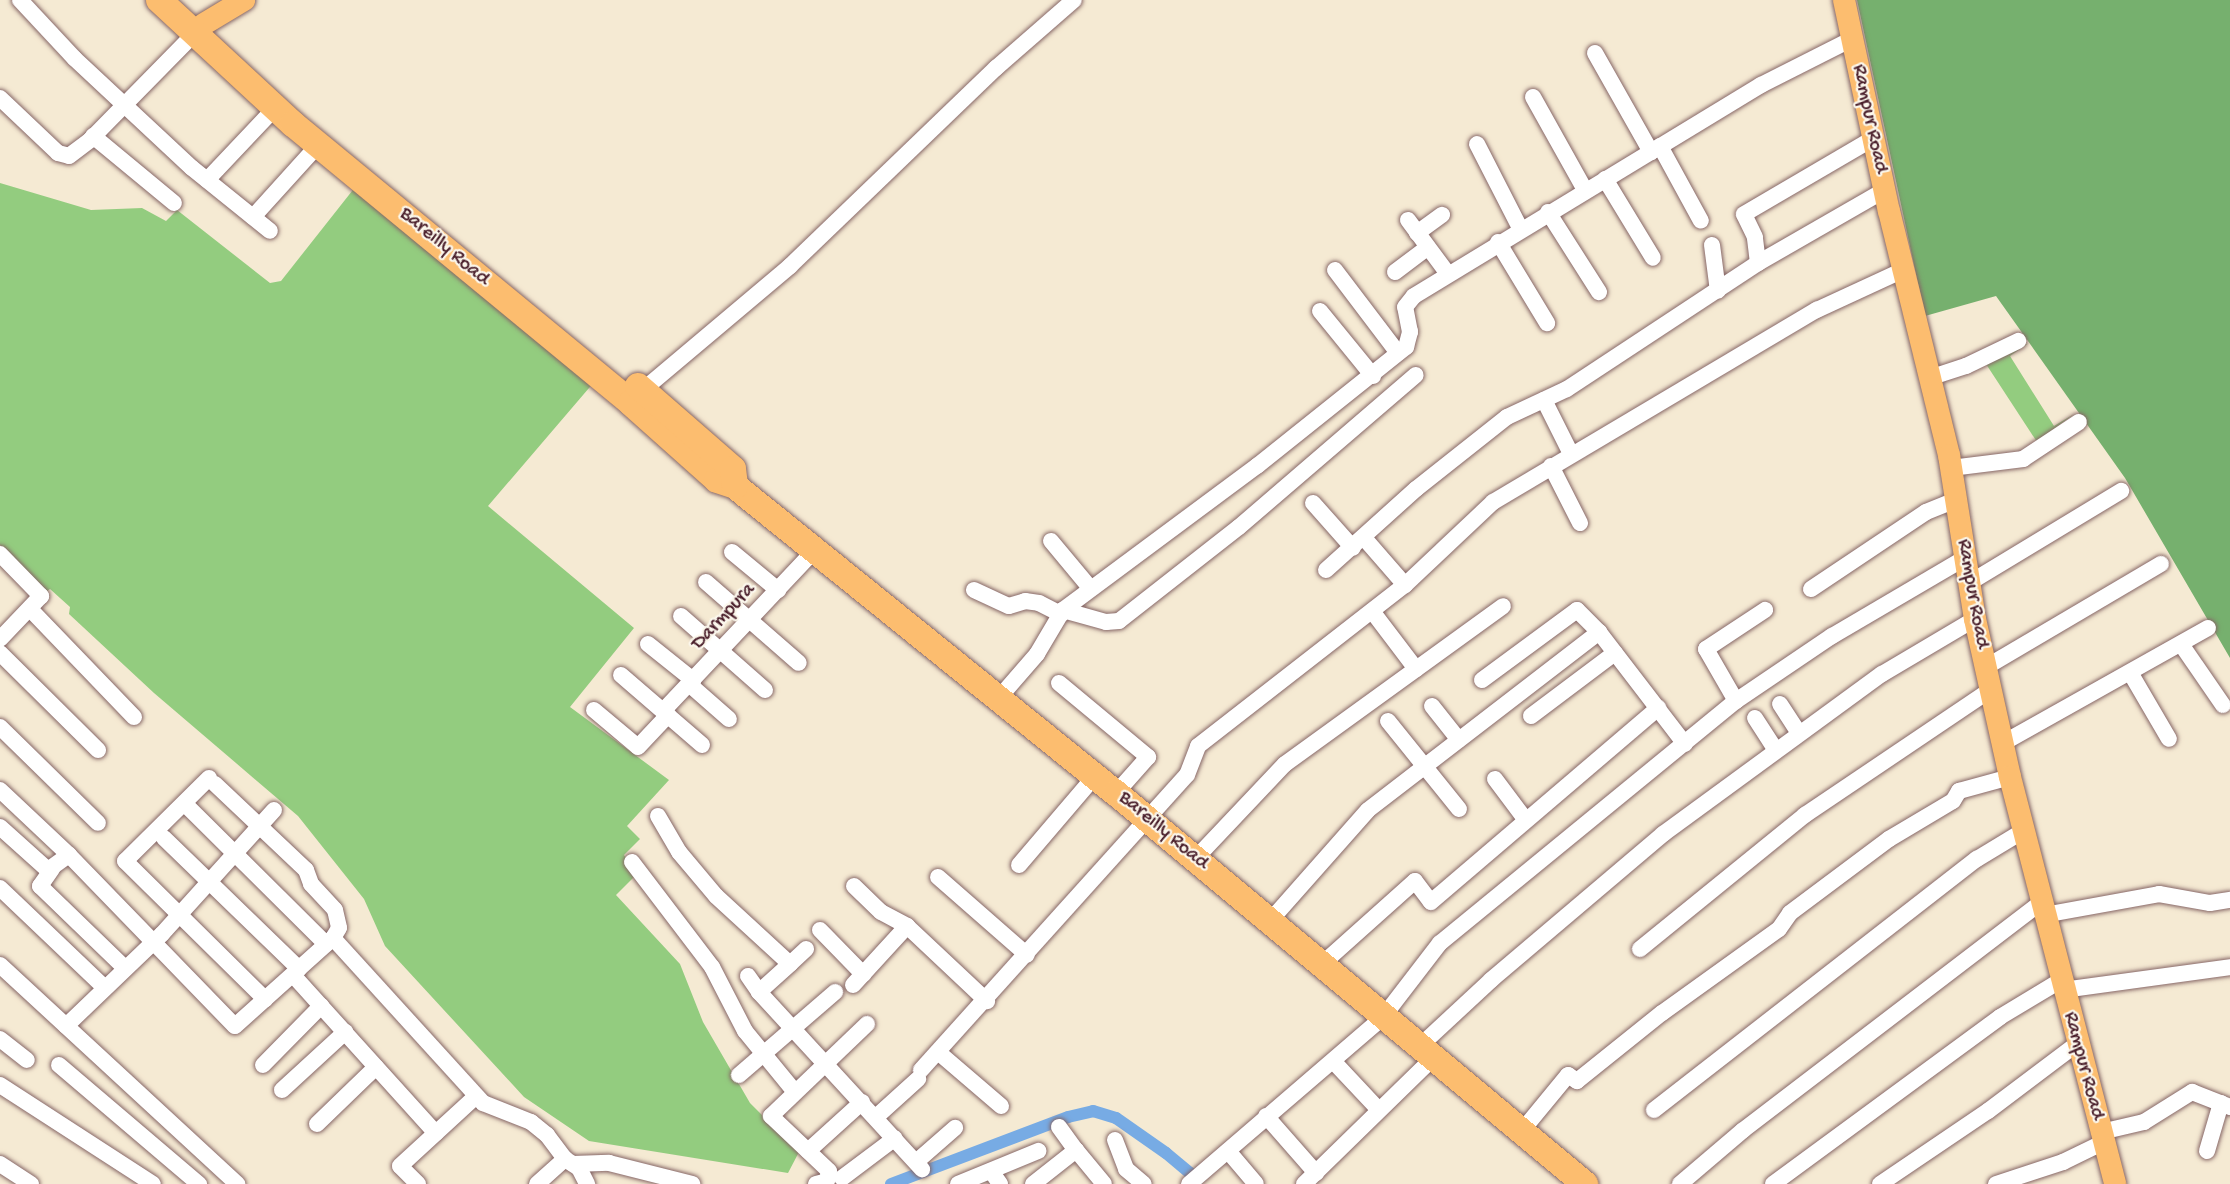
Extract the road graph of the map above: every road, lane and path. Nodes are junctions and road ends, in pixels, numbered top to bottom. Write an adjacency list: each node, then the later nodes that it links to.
1 (20, 0): 12 (street)
2 (159, 0): 7 (highway, Bareilly Road)
3 (180, 0): 7 (highway, Bareilly Road)
4 (244, 0): 7 (main road)
5 (1074, 0): 48 (street)
6 (1844, 0): 8 (main road, Rampur Road)
7 (199, 29): 12 (street); 13 (highway, Bareilly Road); 48 (highway, Bareilly Road)
8 (1852, 39): 15 (main road, Rampur Road); 18 (street)
9 (1595, 53): 18 (street)
10 (1533, 97): 21 (street)
11 (0, 98): 14 (street)
12 (124, 102): 14 (street); 20 (street)
13 (275, 108): 17 (highway, Bareilly Road); 20 (street)
14 (93, 136): 23 (street)
15 (1874, 138): 22 (main road, Rampur Road); 34 (street)
16 (1477, 144): 28 (street)
17 (318, 145): 26 (street); 48 (highway, Bareilly Road)
18 (1655, 149): 19 (street); 27 (street)
19 (1605, 179): 21 (street); 33 (street)
20 (207, 180): 26 (street)
21 (1585, 190): 24 (street)
22 (1885, 190): 34 (street); 36 (main road, Rampur Road)
23 (174, 202)
24 (1548, 212): 28 (street); 40 (street)
25 (1442, 215): 32 (street)
26 (253, 217): 29 (street)
27 (1701, 221)
28 (1520, 228): 30 (street)
29 (270, 231)
30 (1498, 242): 38 (street); 42 (street)
31 (1712, 245): 39 (street)
32 (1428, 247): 37 (street); 38 (street)
33 (1653, 258)
34 (1758, 263): 39 (street)
35 (1335, 270): 44 (street)
36 (1903, 270): 47 (main road, Rampur Road); 51 (street)
37 (1395, 272)
38 (1448, 274): 44 (street)
39 (1718, 291): 49 (street)
40 (1599, 292)
41 (1320, 311): 46 (street)
42 (1547, 323)
43 (2018, 341): 47 (street)
44 (1398, 353): 46 (street)
45 (1416, 375): 77 (street)
46 (1373, 376): 69 (street)
47 (1929, 378): 53 (main road, Rampur Road)
48 (637, 397): 60 (highway, Bareilly Road)
49 (1544, 400): 51 (street); 59 (street)
50 (2079, 422): 53 (street)
51 (1571, 454): 52 (street)
52 (1551, 466): 57 (street); 68 (street)
53 (1951, 468): 55 (main road, Rampur Road)
54 (2121, 491): 67 (street)
55 (1956, 500): 63 (main road, Rampur Road); 70 (street)
56 (1313, 503): 59 (street)
57 (1580, 523)
58 (1051, 541): 69 (street)
59 (1359, 543): 65 (street); 68 (street)
60 (814, 551): 71 (street, Darmpura); 99 (highway, Bareilly Road)
61 (732, 552): 71 (street)
62 (0, 554): 74 (street)
63 (1965, 558): 67 (main road, Rampur Road); 100 (street)
64 (2161, 564): 90 (street)
65 (1326, 570)
66 (706, 582): 79 (street)
67 (1969, 583): 80 (main road, Rampur Road)
68 (1405, 585): 75 (street)
69 (1091, 589): 77 (street)
70 (1811, 589)
71 (778, 590): 79 (street, Darmpura)
72 (974, 591): 77 (street)
73 (1503, 606): 91 (street)
74 (30, 609): 83 (street); 108 (street)
75 (1372, 610): 91 (street); 131 (street)
76 (1765, 610): 100 (street)
77 (1062, 612): 99 (street)
78 (681, 616): 86 (street)
79 (750, 619): 86 (street, Darmpura); 89 (street)
80 (1975, 619): 90 (main road, Rampur Road); 113 (street)
81 (2208, 628): 85 (street)
82 (1599, 632): 88 (street); 94 (street); 115 (street)
83 (0, 639)
84 (648, 644): 95 (street)
85 (2181, 644): 92 (street); 102 (street)
86 (722, 650): 95 (street, Darmpura); 98 (street)
87 (0, 653): 120 (street)
88 (1615, 653): 104 (street); 107 (street)
89 (799, 663)
90 (1986, 667): 97 (main road, Rampur Road)
91 (1416, 669): 140 (street)
92 (2131, 674): 114 (street); 116 (street)
93 (621, 675): 106 (street)
94 (1482, 680)
95 (691, 682): 106 (street, Darmpura); 110 (street)
96 (1059, 683): 126 (street)
97 (1992, 689): 116 (main road, Rampur Road); 157 (street)
98 (765, 690)
99 (998, 699): 122 (highway, Bareilly Road)
100 (1736, 700): 117 (street)
101 (1779, 704): 113 (street)
102 (2223, 705)
103 (1432, 706): 115 (street)
104 (1658, 708): 117 (street); 132 (street)
105 (594, 710): 106 (street, Darmpura)
106 (665, 713): 118 (street)
107 (1531, 716)
108 (134, 717)
109 (1755, 718): 119 (street)
110 (729, 719)
111 (1388, 721): 121 (street)
112 (0, 727): 133 (street)
113 (1798, 732): 119 (street)
114 (2169, 739)
115 (1459, 740): 121 (street)
116 (2003, 743): 123 (main road, Rampur Road)
117 (1685, 744): 173 (street)
118 (702, 745)
119 (1775, 749): 181 (street)
120 (98, 750)
121 (1425, 766): 128 (street); 151 (street)
122 (1095, 776): 126 (highway, Bareilly Road); 142 (street)
123 (2010, 777): 136 (main road, Rampur Road); 204 (street)
124 (1495, 779): 132 (street)
125 (0, 790): 139 (street)
126 (1116, 793): 131 (highway, Bareilly Road)
127 (189, 808): 138 (street)
128 (1459, 809)
129 (274, 810): 134 (street)
130 (658, 816): 159 (street)
131 (1147, 818): 140 (highway, Bareilly Road); 158 (street)
132 (1525, 819): 161 (street)
133 (99, 823)
134 (259, 826): 138 (street); 150 (street); 155 (street)
135 (0, 827): 143 (street)
136 (2023, 831): 149 (main road, Rampur Road); 198 (street)
137 (164, 838): 145 (street)
138 (236, 852): 145 (street); 155 (street)
139 (69, 855): 143 (street); 154 (street)
140 (1196, 858): 151 (highway, Bareilly Road)
141 (632, 862): 182 (street)
142 (1019, 865)
143 (52, 869): 163 (street)
144 (938, 877): 158 (street)
145 (208, 882): 150 (street); 164 (street)
146 (854, 886): 152 (street)
147 (0, 888): 167 (street)
148 (2230, 900): 149 (street)
149 (2042, 909): 166 (main road, Rampur Road); 235 (street)
150 (178, 915): 154 (street); 170 (street)
151 (1269, 922): 161 (highway, Bareilly Road)
152 (907, 927): 153 (street); 171 (street)
153 (820, 930)
154 (155, 940): 163 (street); 170 (street)
155 (330, 941): 164 (street); 193 (street)
156 (806, 949): 159 (street)
157 (1640, 950)
158 (1027, 955): 171 (street)
159 (790, 964): 168 (street)
160 (0, 965): 175 (street)
161 (1321, 965): 173 (highway, Bareilly Road)
162 (2230, 967): 166 (street)
163 (125, 968): 167 (street)
164 (296, 972): 170 (street); 172 (street)
165 (748, 976): 168 (street)
166 (2061, 986): 179 (main road, Rampur Road); 236 (street)
167 (105, 988): 175 (street)
168 (759, 992): 176 (street)
169 (835, 992): 176 (street)
170 (265, 999)
171 (987, 1001): 180 (street)
172 (321, 1006): 177 (street); 187 (street)
173 (1383, 1017): 181 (highway, Bareilly Road); 184 (street)
174 (867, 1024): 185 (street)
175 (66, 1026): 219 (street)
176 (792, 1028): 182 (street); 185 (street)
177 (345, 1032): 188 (street); 191 (street)
178 (0, 1039): 183 (street)
179 (2077, 1044): 206 (main road, Rampur Road); 237 (street)
180 (938, 1052): 196 (street); 200 (street)
181 (1426, 1053): 197 (street); 204 (highway, Bareilly Road)
182 (763, 1054): 189 (street); 192 (street)
183 (27, 1059)
184 (1333, 1060): 197 (street); 199 (street)
185 (824, 1063): 192 (street); 194 (street)
186 (59, 1065): 224 (street)
187 (263, 1065)
188 (376, 1067): 201 (street); 205 (street)
189 (739, 1075)
190 (0, 1085): 223 (street)
191 (282, 1090)
192 (795, 1092): 211 (street)
193 (476, 1096): 205 (street); 214 (street)
194 (862, 1102): 200 (street); 211 (street)
195 (2225, 1105): 206 (street); 213 (street)
196 (1001, 1106)
197 (1378, 1109): 218 (street)
198 (1654, 1110)
199 (1266, 1116): 212 (street); 218 (street)
200 (876, 1117): 207 (street)
201 (317, 1124)
202 (1059, 1127): 210 (street)
203 (955, 1128): 207 (street)
204 (1521, 1132): 234 (highway, Bareilly Road)
205 (436, 1133): 225 (street)
206 (2102, 1137): 238 (street); 239 (main road, Rampur Road)
207 (895, 1138): 217 (street)
208 (1115, 1140): 232 (street)
209 (1038, 1150): 216 (street)
210 (1076, 1150): 230 (street); 231 (street)
211 (808, 1151): 228 (street)
212 (1228, 1151): 220 (street); 233 (street)
213 (2207, 1151)
214 (569, 1162): 221 (street); 226 (street); 227 (street)
215 (0, 1164): 222 (street)
216 (996, 1177): 229 (street)
217 (842, 1178)
218 (1310, 1178)
219 (226, 1181)
220 (1193, 1181)
221 (539, 1183)
222 (31, 1184)
223 (153, 1184)
224 (199, 1184)
225 (418, 1184)
226 (587, 1184)
227 (692, 1184)
228 (816, 1184)
229 (958, 1184)
230 (1033, 1184)
231 (1104, 1184)
232 (1144, 1184)
233 (1256, 1184)
234 (1585, 1184)
235 (1680, 1184)
236 (1773, 1184)
237 (1880, 1184)
238 (1996, 1184)
239 (2115, 1184)

